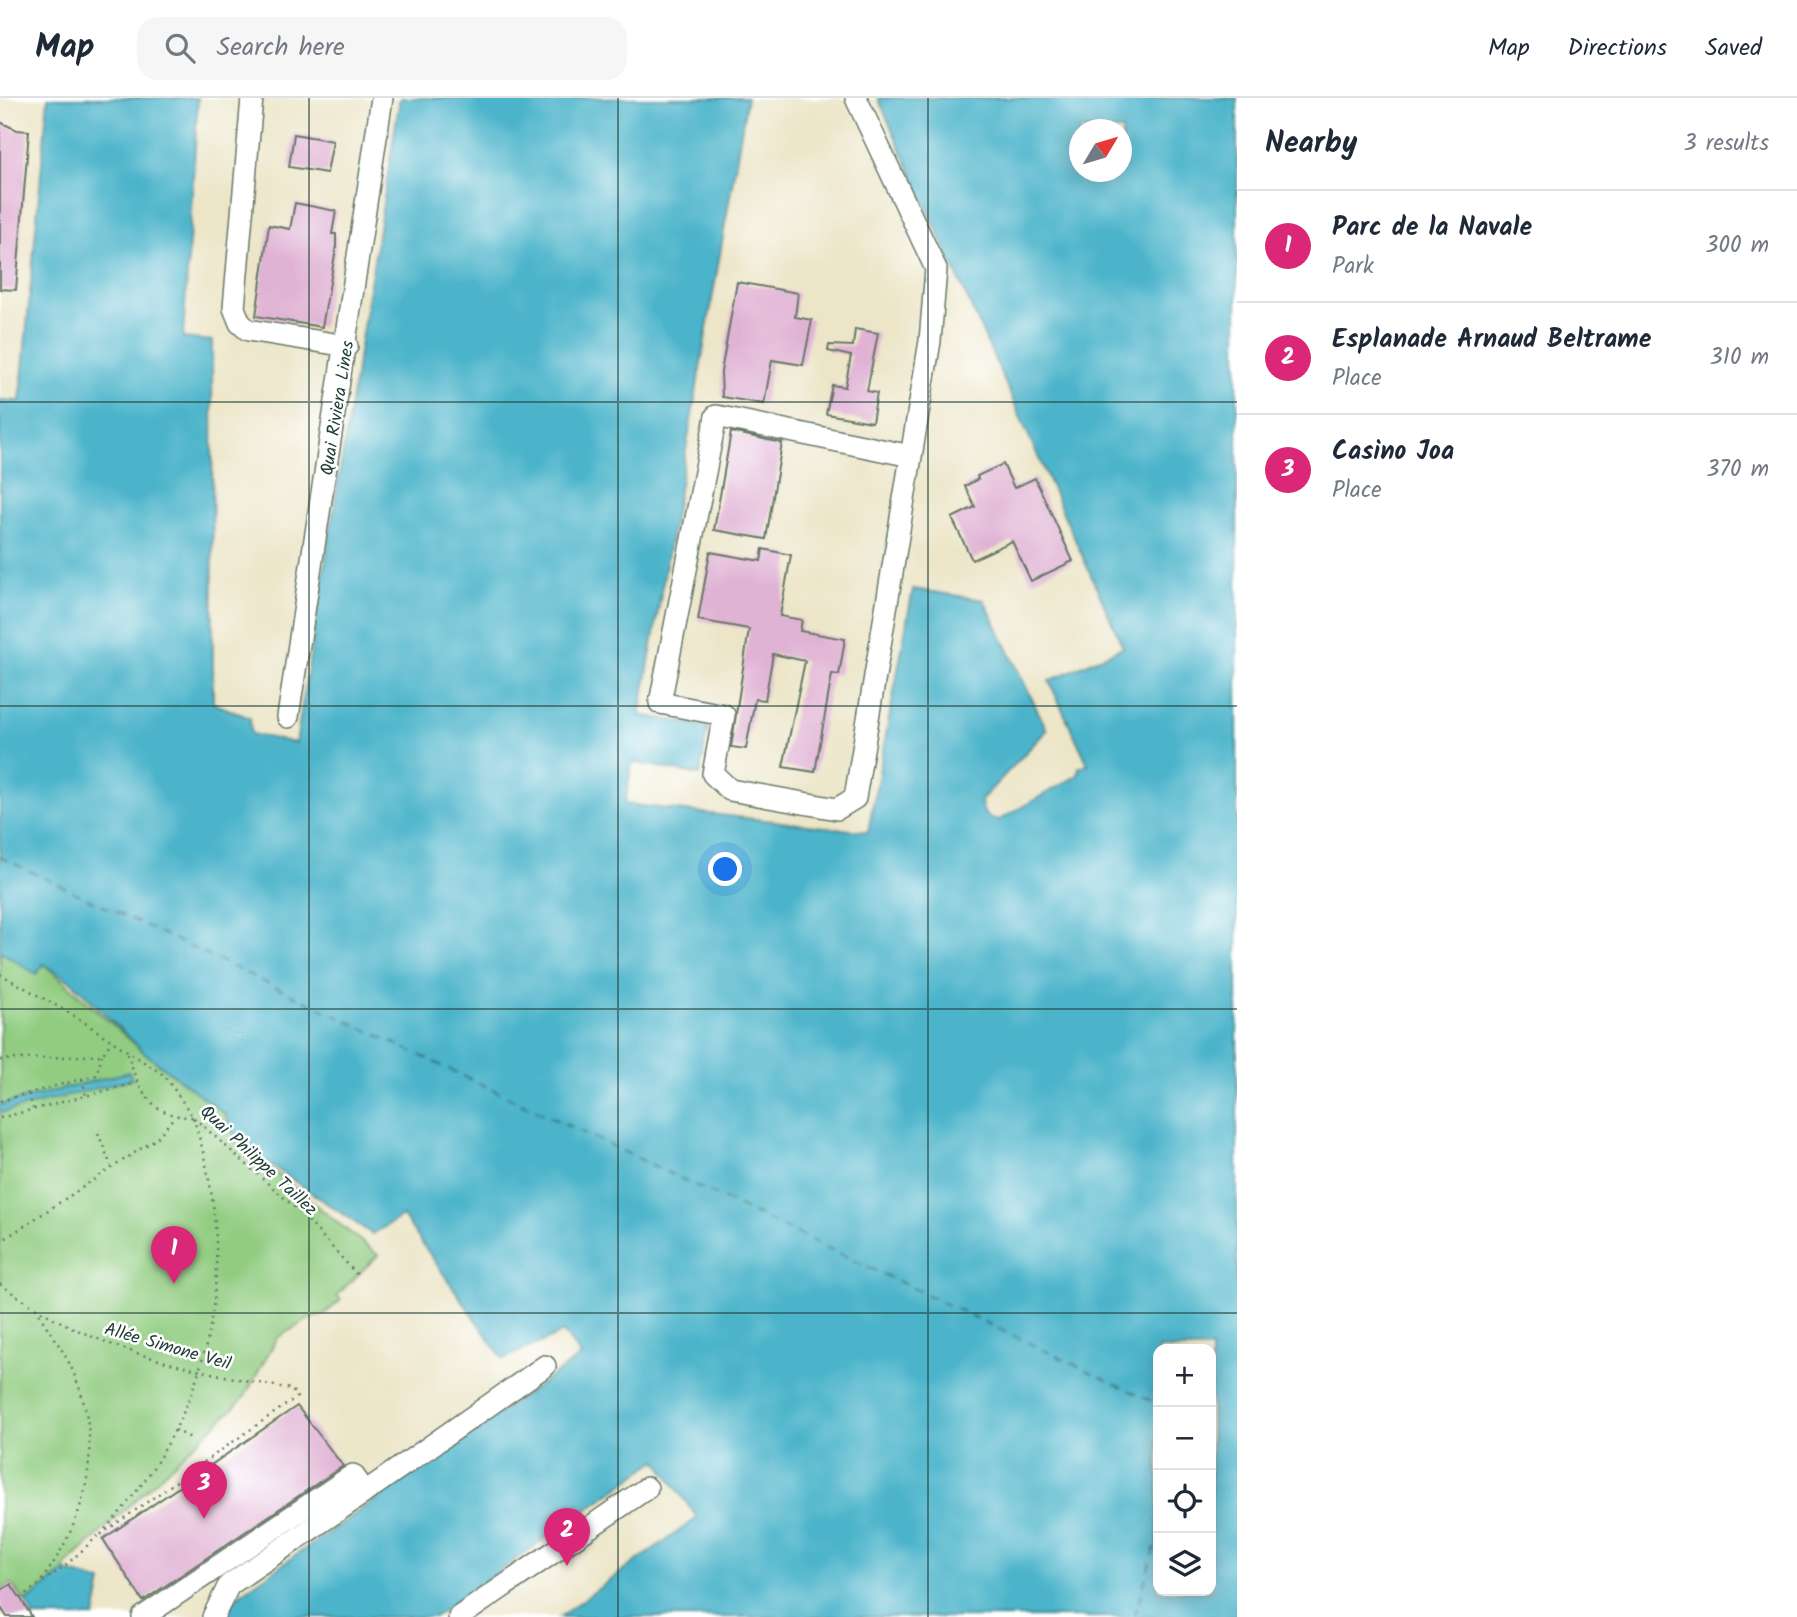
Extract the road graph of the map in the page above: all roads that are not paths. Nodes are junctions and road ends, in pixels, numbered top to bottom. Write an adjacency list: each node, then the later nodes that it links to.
1 (251, 98): 4 (street)
2 (382, 98): 4 (street, Quai Riviera Lines)
3 (856, 98): 5 (street)
4 (347, 346): 6 (street, Quai Riviera Lines)
5 (911, 456): 5 (street)
6 (288, 717)
7 (545, 1366): 9 (street)
8 (646, 1488): 12 (street)
9 (365, 1492): 10 (street); 11 (street)
10 (143, 1617)
11 (213, 1617)
12 (459, 1617)

